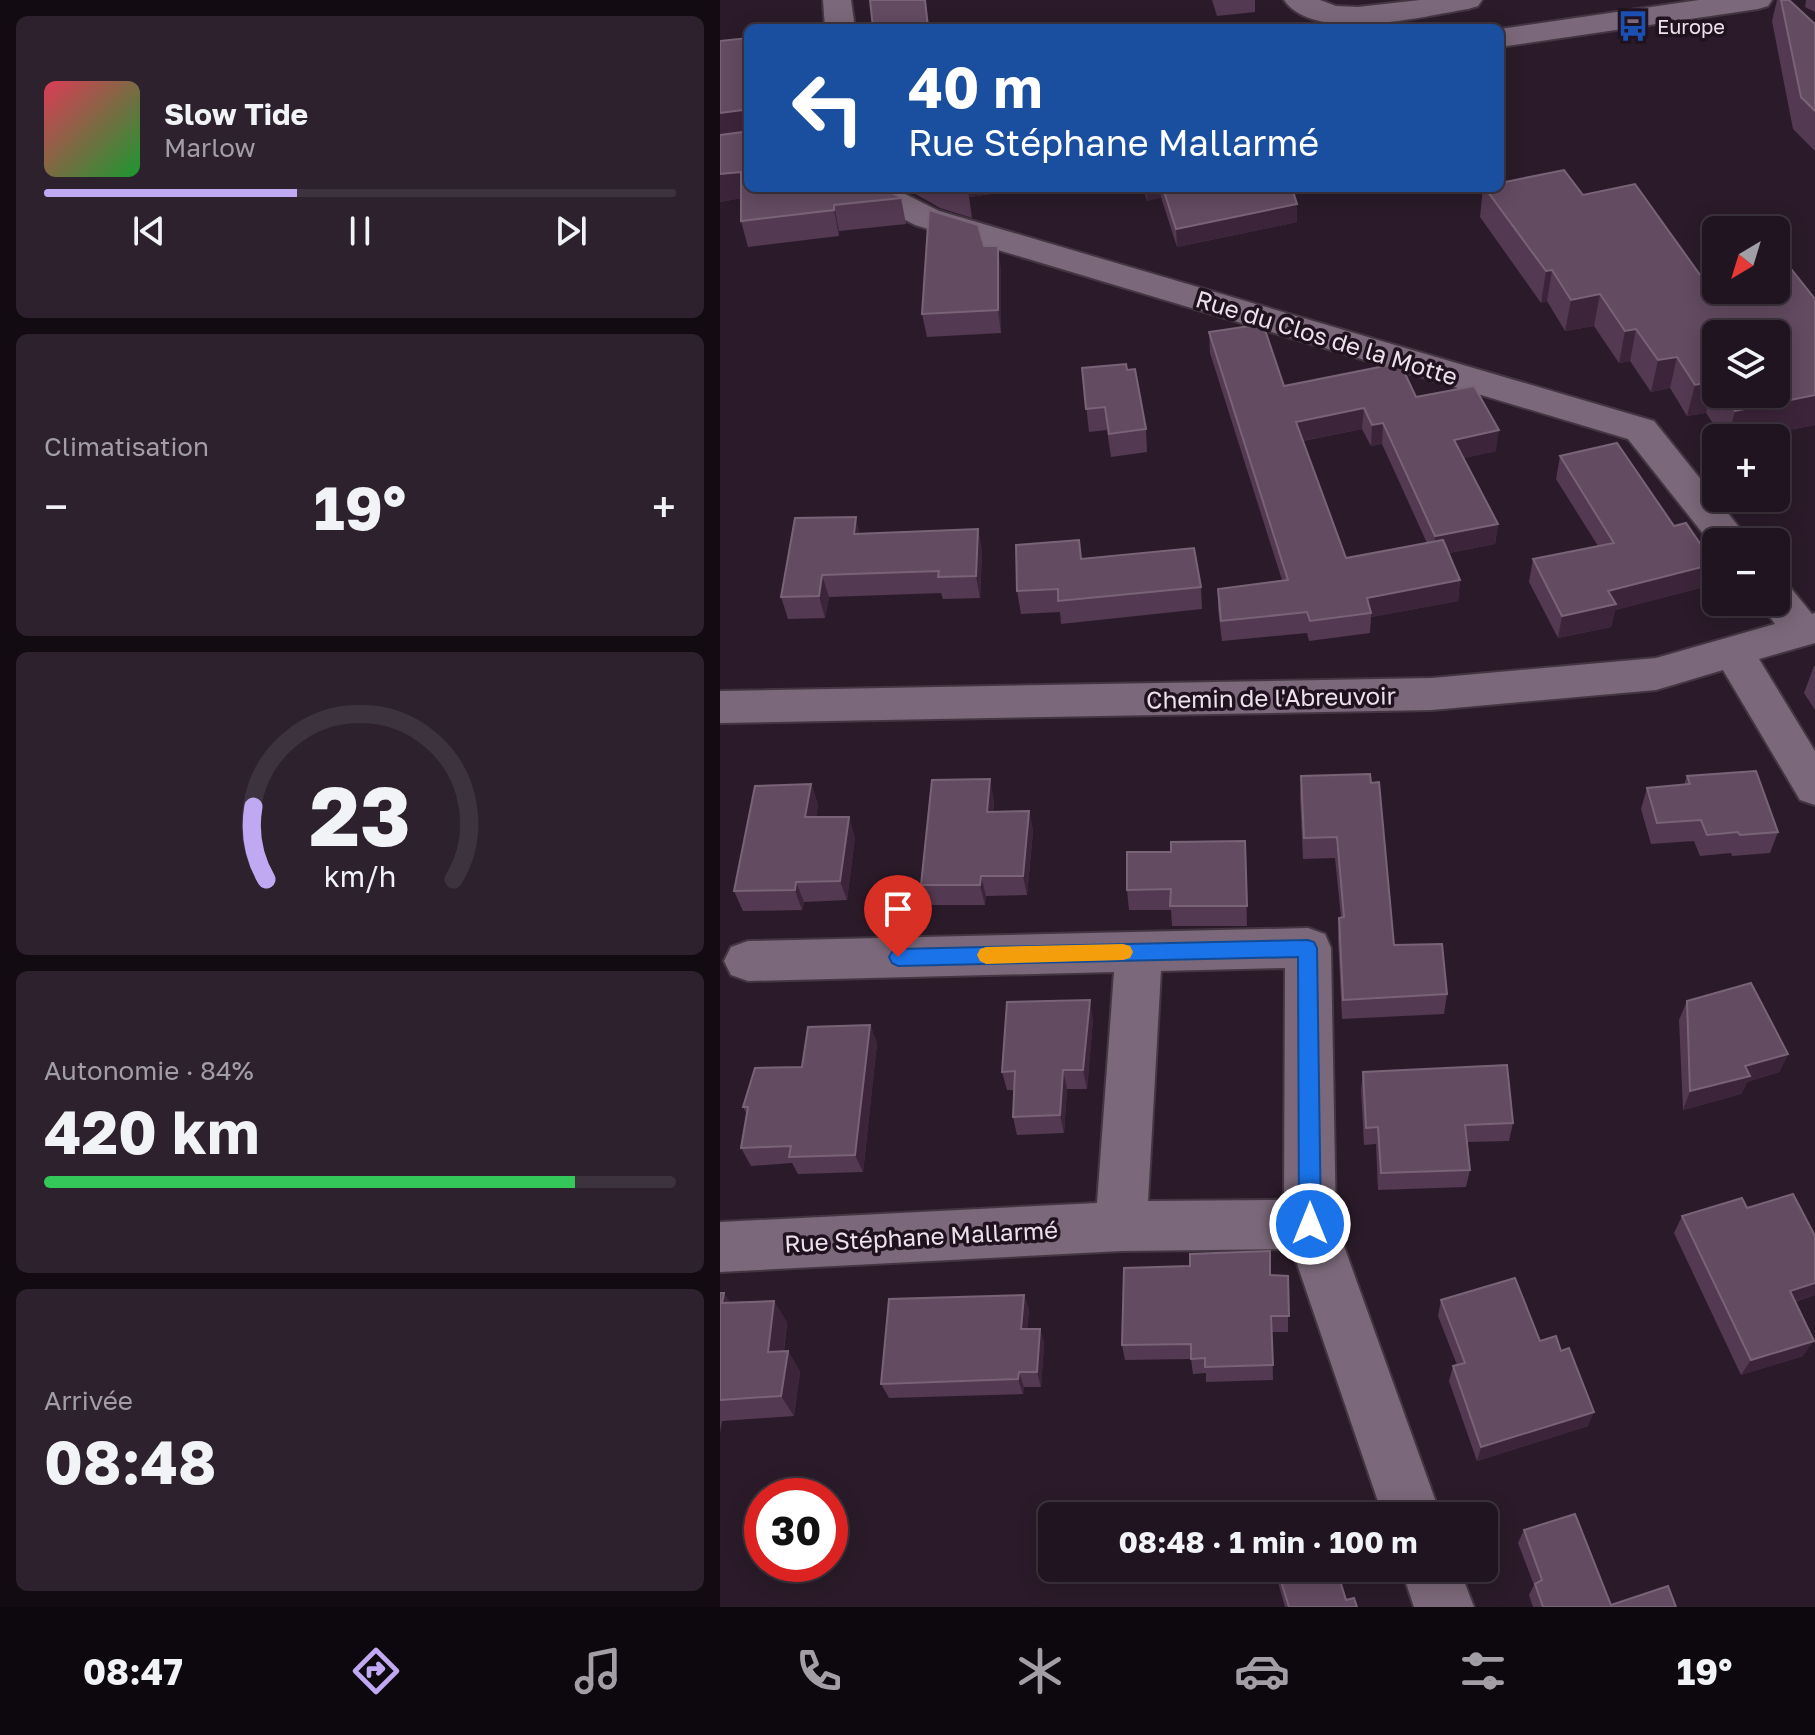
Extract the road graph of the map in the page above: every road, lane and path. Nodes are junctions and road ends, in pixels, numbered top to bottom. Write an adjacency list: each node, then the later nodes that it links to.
1 (837, 0): 5 (street)
2 (1298, 0): 3 (street)
3 (1468, 0)
4 (1758, 0): 6 (street)
5 (840, 24)
6 (1504, 37)
7 (886, 192): 8 (street, Rue du Clos de la Motte)
8 (1720, 528)
9 (1790, 611): 10 (street)
10 (1809, 629): 11 (street, Chemin de l'Abreuvoir)
11 (1733, 652): 12 (street, Chemin de l'Abreuvoir); 13 (street)
12 (720, 707)
13 (1815, 788)
14 (1139, 952): 15 (street); 16 (street); 17 (street)
15 (748, 961)
16 (1310, 1224): 17 (street, Rue Stéphane Mallarmé); 19 (street)
17 (1121, 1226): 18 (street, Rue Stéphane Mallarmé)
18 (720, 1247)
19 (1407, 1502)
20 (1435, 1582): 21 (street)
21 (1444, 1607)

